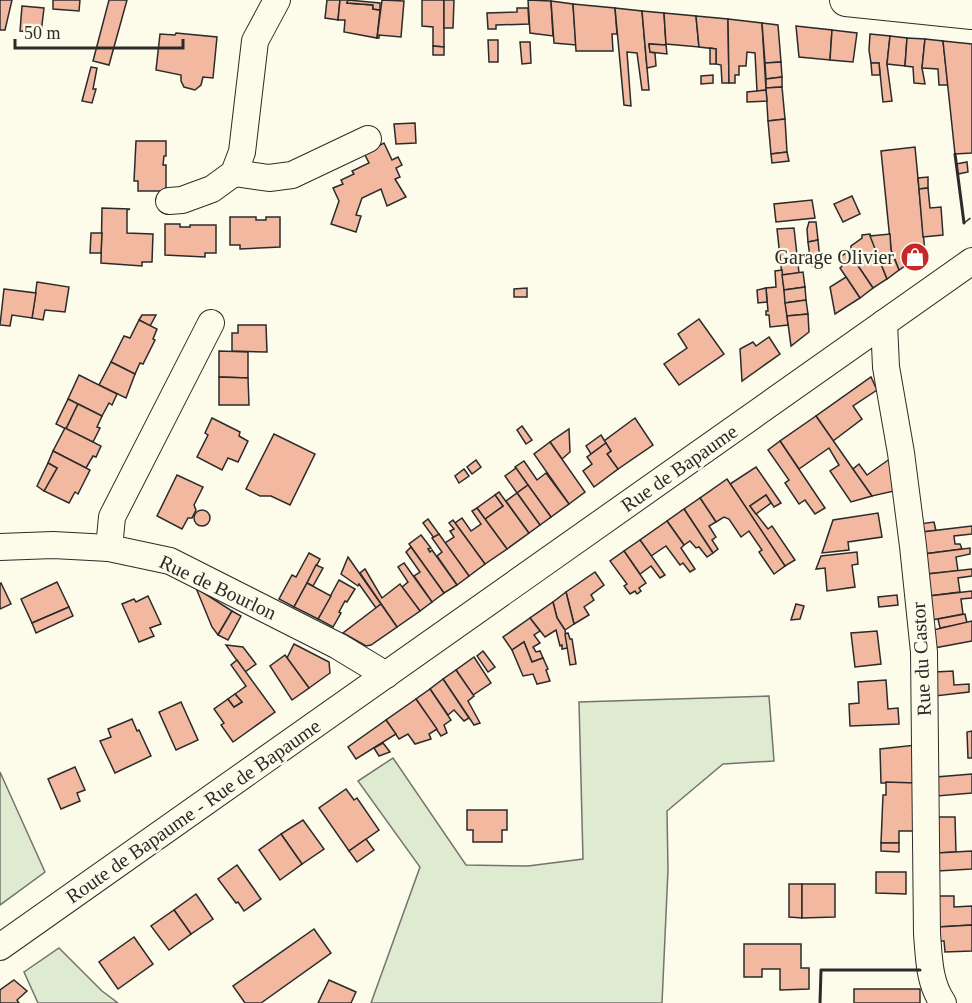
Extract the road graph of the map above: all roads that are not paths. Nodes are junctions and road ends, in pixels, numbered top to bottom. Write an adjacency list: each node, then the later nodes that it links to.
1 (278, 0): 6 (street)
2 (846, 0): 3 (main road)
3 (852, 0): 4 (main road)
4 (972, 13)
5 (368, 139): 6 (street)
6 (234, 173): 7 (street)
7 (169, 201)
8 (972, 261): 10 (street, Rue de Bapaume)
9 (211, 323): 12 (street)
10 (884, 323): 13 (street, Rue de Bapaume); 15 (street, Rue du Castor)
11 (0, 547): 12 (street, Rue de Bourlon)
12 (109, 548): 13 (street, Rue de Bourlon)
13 (386, 675): 14 (street, Route de Bapaume - Rue de Bapaume)
14 (0, 946)
15 (940, 999)

